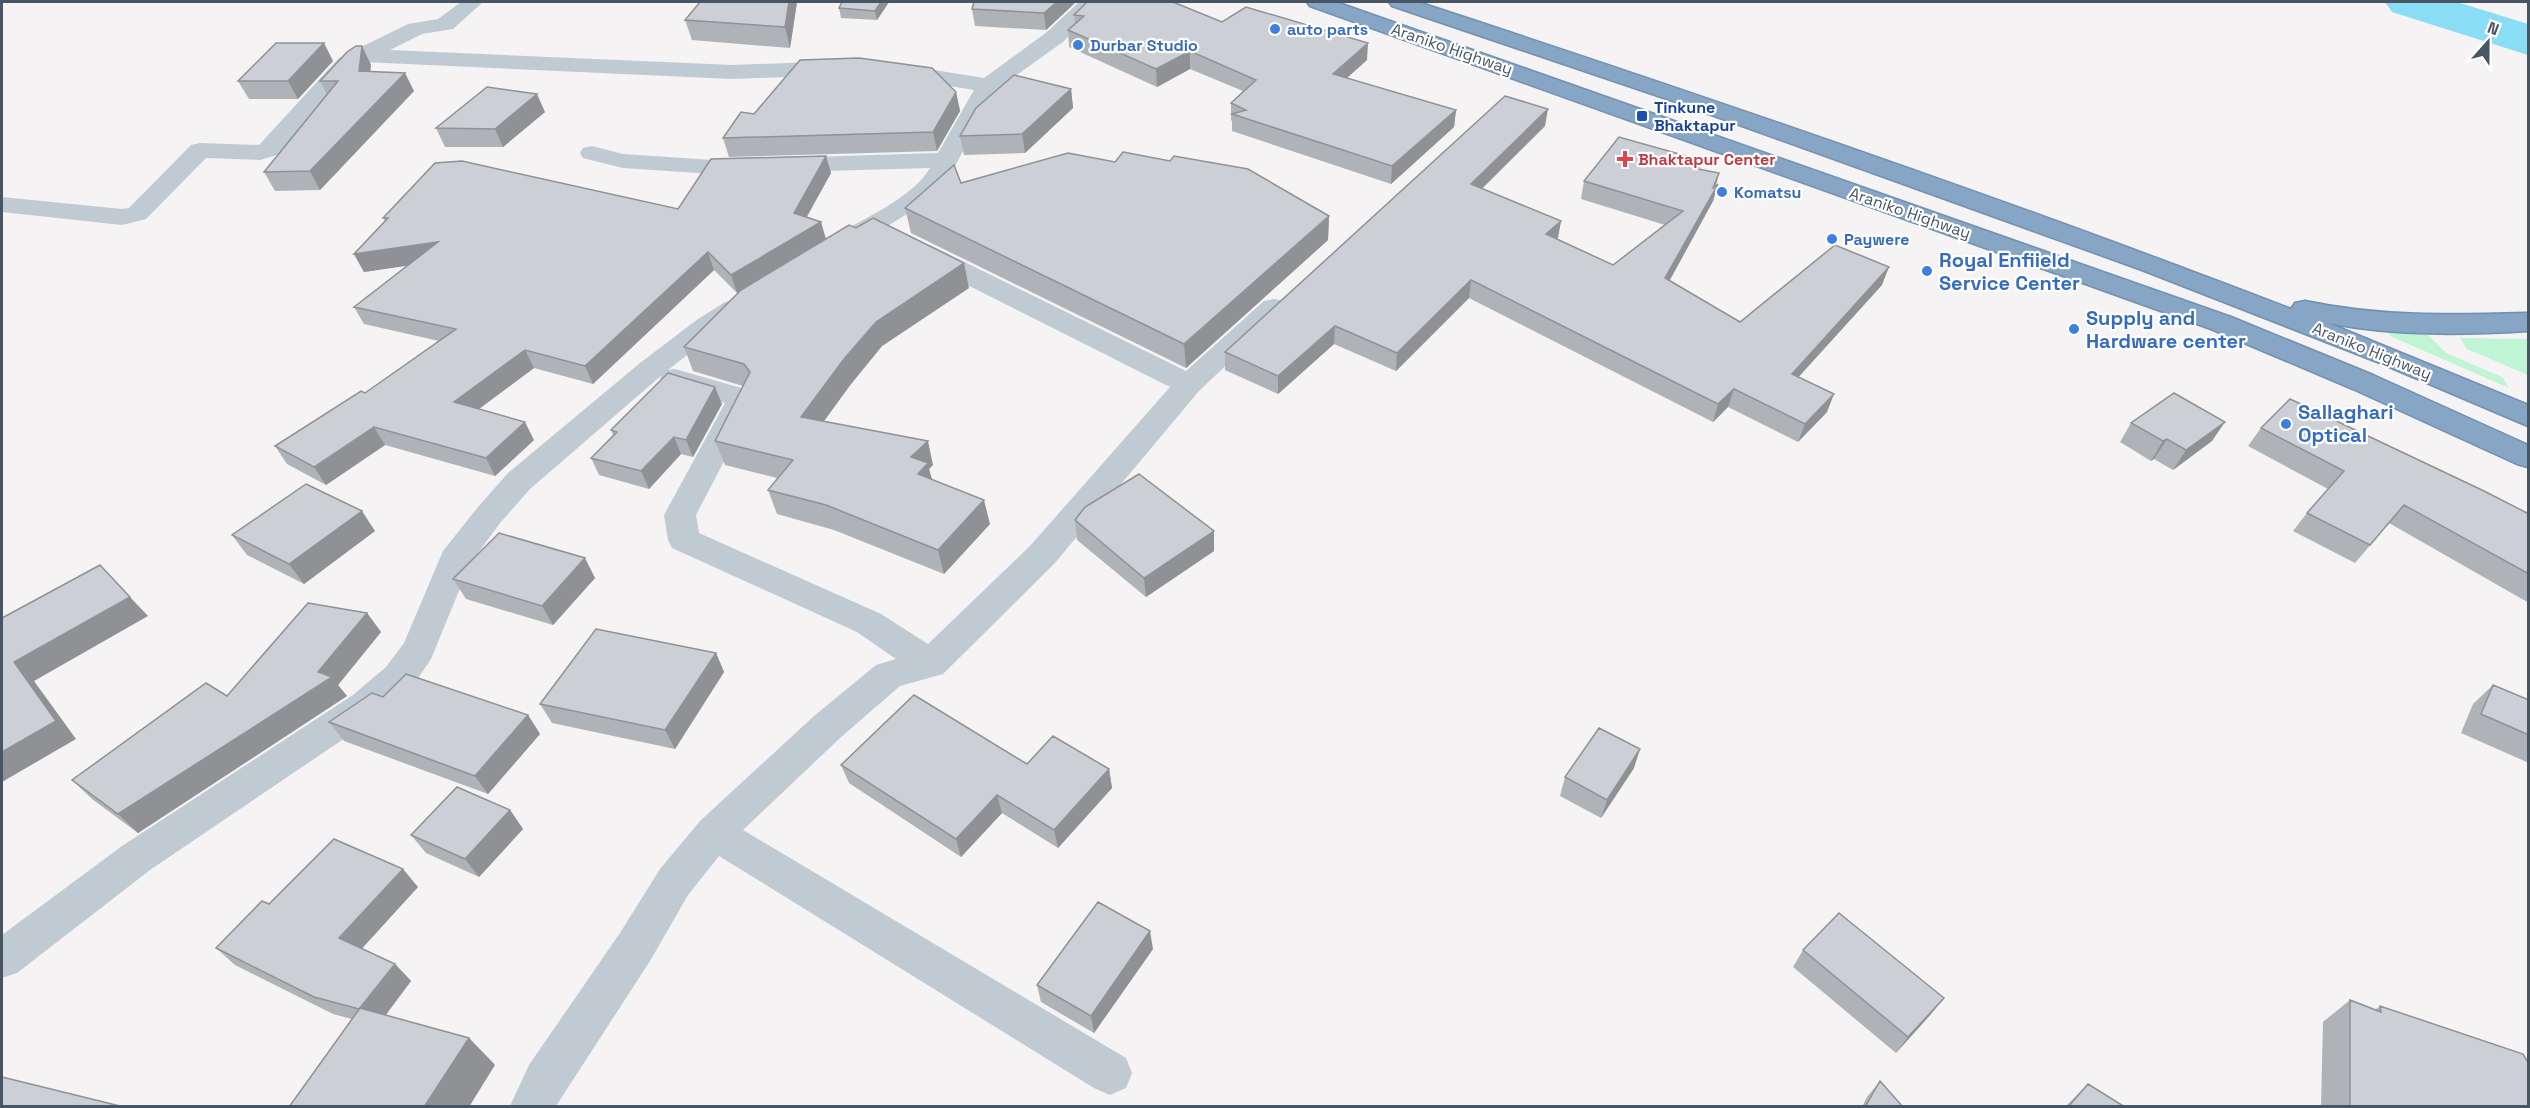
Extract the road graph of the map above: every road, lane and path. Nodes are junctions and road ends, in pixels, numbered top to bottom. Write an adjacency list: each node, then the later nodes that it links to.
1 (473, 2): 5 (street)
2 (1091, 2): 6 (street)
3 (1317, 2): 19 (highway, Araniko Highway)
4 (1399, 2): 12 (highway, Araniko Highway)
5 (360, 55): 6 (street); 9 (street)
6 (987, 85): 8 (street)
7 (592, 153): 8 (street)
8 (946, 160): 10 (street)
9 (2, 205)
10 (870, 225): 11 (street); 17 (street)
11 (819, 256)
12 (2151, 264): 15 (highway); 18 (highway, Araniko Highway)
13 (1293, 290): 17 (street)
14 (759, 294): 16 (street)
15 (2529, 322)
16 (650, 370): 20 (street); 22 (street)
17 (1189, 384): 20 (street)
18 (2529, 416)
19 (2529, 457)
20 (930, 664): 21 (street)
21 (714, 833): 23 (street); 24 (street)
22 (2, 959)
23 (1110, 1073)
24 (532, 1107)

